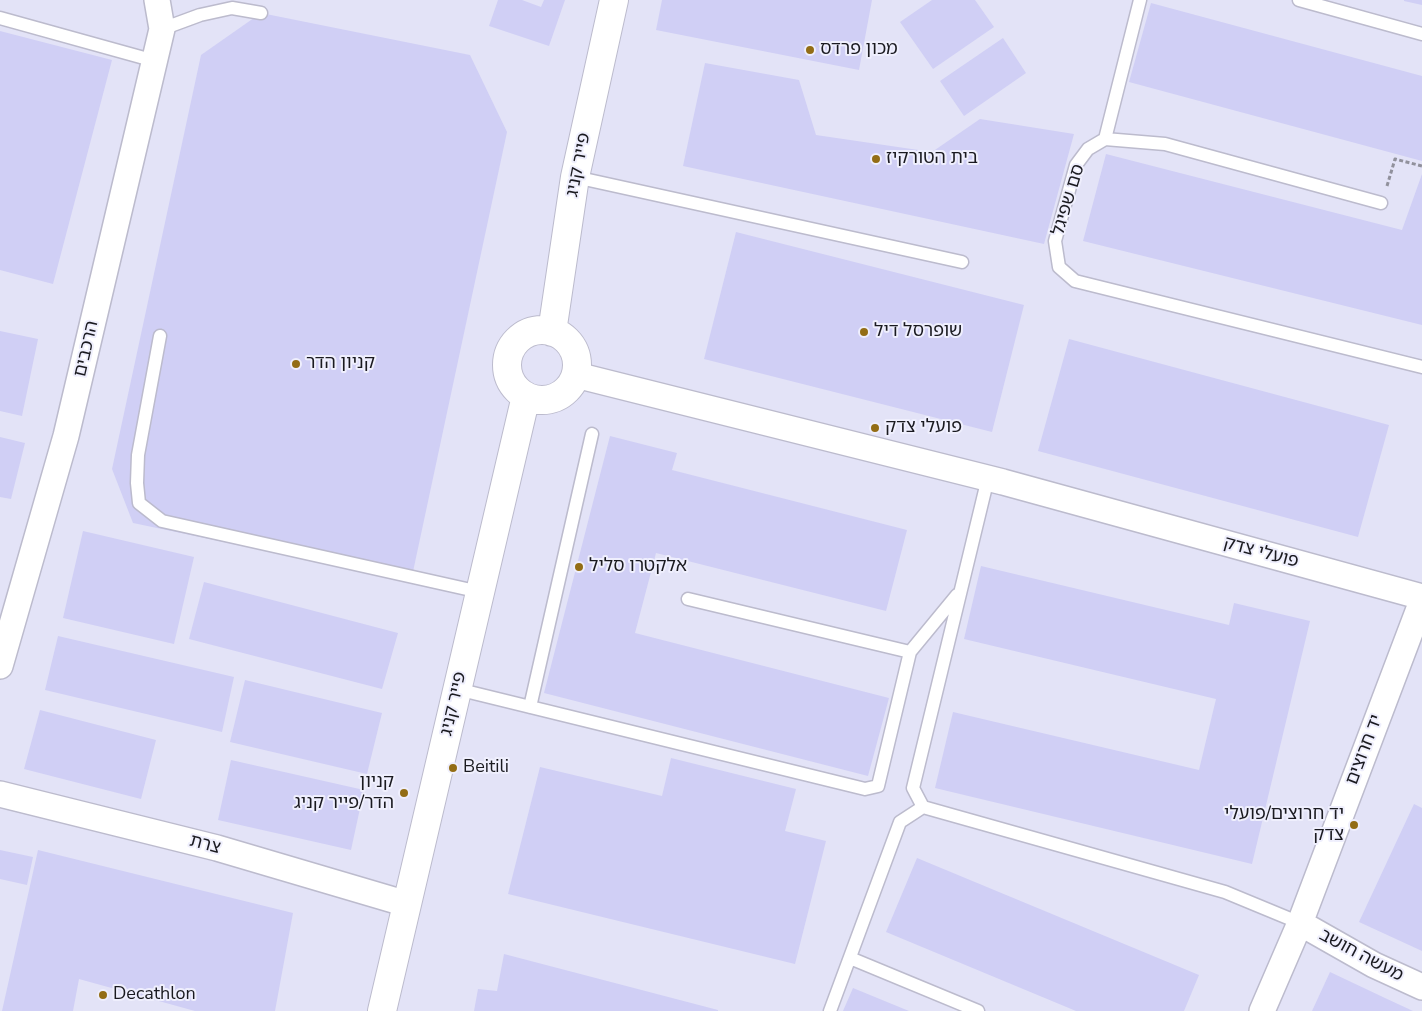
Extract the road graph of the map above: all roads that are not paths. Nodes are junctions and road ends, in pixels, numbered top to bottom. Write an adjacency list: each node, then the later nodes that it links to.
1 (157, 0): 7 (street)
2 (614, 0): 11 (street, פייר קניג)
3 (1140, 0): 10 (lane)
4 (1299, 0): 8 (lane)
5 (261, 13): 7 (lane)
6 (0, 18): 9 (lane)
7 (162, 29): 9 (street, הרכבים)
8 (1422, 34)
9 (155, 61): 26 (street, הרכבים)
10 (1105, 139): 12 (lane); 16 (lane, סם שפיגל)
11 (575, 177): 13 (lane); 14 (street, פייר קניג)
12 (1381, 204)
13 (962, 262)
14 (552, 332): 17 (street); 18 (street)
15 (160, 336): 21 (lane)
16 (1422, 368)
17 (576, 375): 18 (street); 20 (street, פועלי צדק)
18 (526, 396): 21 (street, פייר קניג)
19 (592, 434): 28 (lane)
20 (988, 478): 22 (lane); 23 (street, פועלי צדק)
21 (480, 592): 27 (street, פייר קניג)
22 (960, 592): 25 (lane); 30 (lane)
23 (1422, 599): 32 (street, יד חרוצים)
24 (688, 600): 25 (lane)
25 (910, 652): 28 (lane)
26 (0, 666)
27 (457, 689): 28 (lane); 31 (street, פייר קניג)
28 (530, 707)
29 (0, 794): 31 (street, צרת)
30 (923, 807): 32 (lane); 33 (lane)
31 (407, 904): 35 (street, פייר קניג)
32 (1300, 923): 34 (street, מעשה חושב); 38 (street, יד חרוצים)
33 (850, 958): 36 (lane); 37 (lane)
34 (1422, 987)
35 (382, 1011)
36 (830, 1011)
37 (978, 1011)
38 (1262, 1011)

